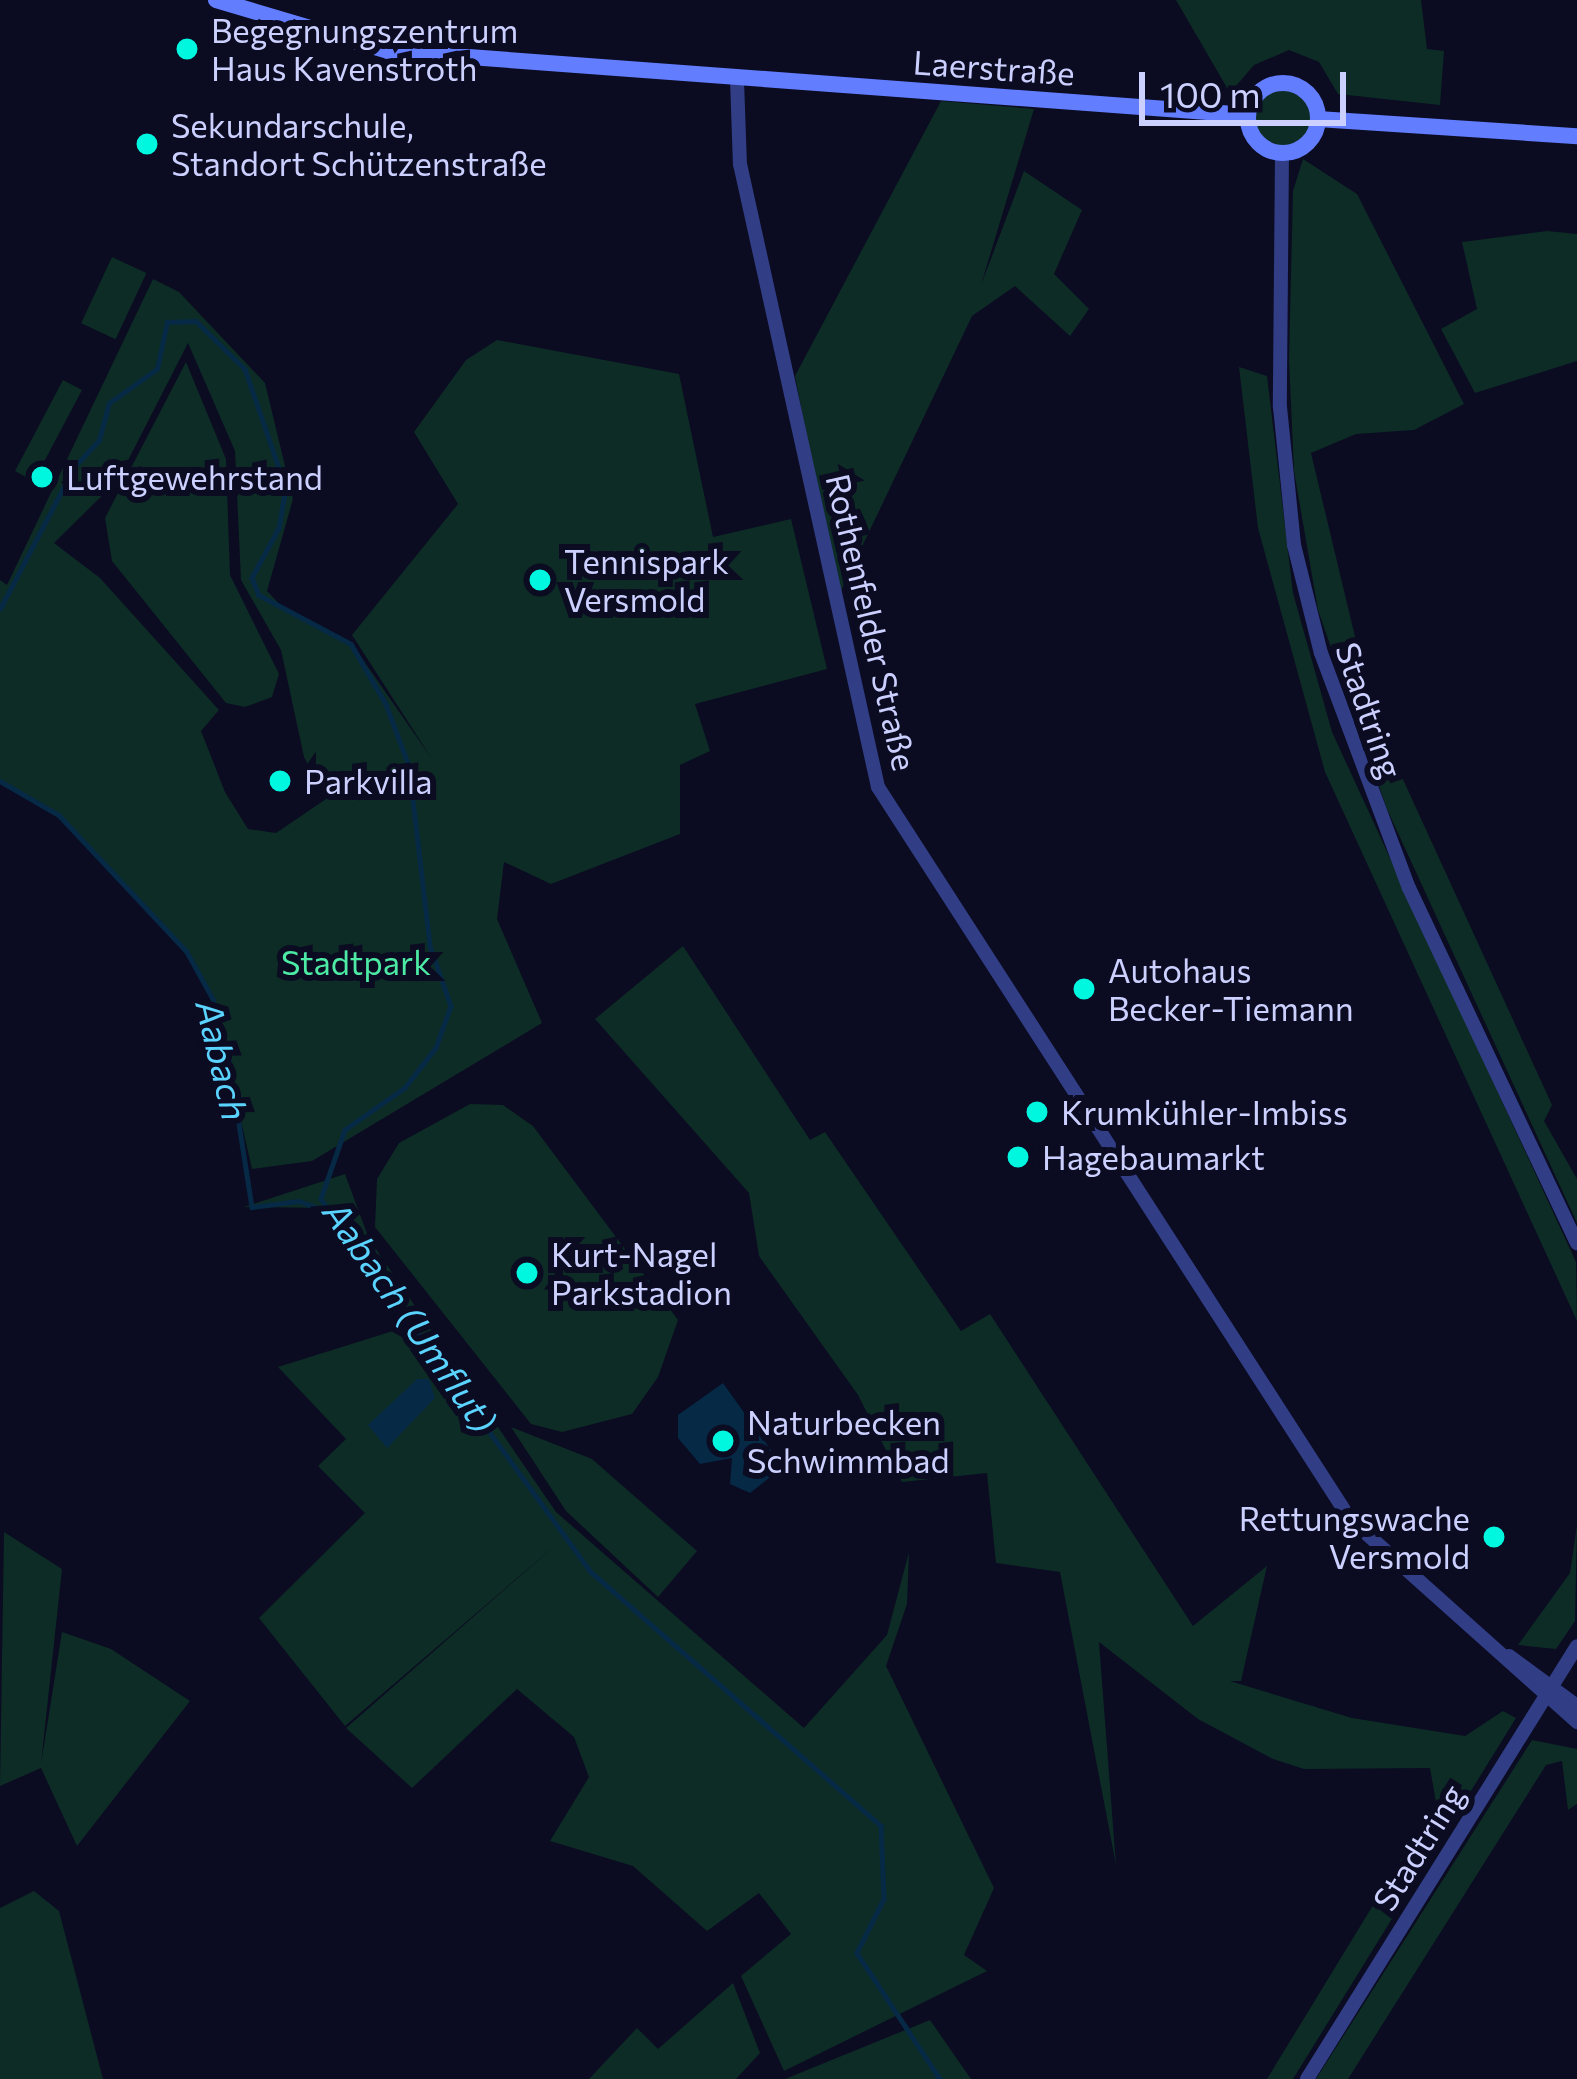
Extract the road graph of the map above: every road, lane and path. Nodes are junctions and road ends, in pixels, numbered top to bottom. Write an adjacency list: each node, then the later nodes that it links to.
1 (216, 0): 2 (main road)
2 (737, 80): 3 (main road, Laerstraße); 9 (street, Rothenfelder Straße)
3 (1248, 115): 4 (main road); 6 (main road)
4 (1318, 119): 5 (main road); 6 (main road)
5 (1577, 136)
6 (1282, 153): 7 (street, Stadtring)
7 (1577, 1243)
8 (1577, 1646): 10 (street, Stadtring)
9 (1501, 1652): 10 (street, Rothenfelder Straße); 11 (street, Rothenfelder Straße)
10 (1554, 1684): 11 (street, Stadtring); 12 (street, Rothenfelder Straße)
11 (1544, 1699): 13 (street, Rothenfelder Straße); 14 (street, Stadtring)
12 (1577, 1706)
13 (1577, 1722)
14 (1307, 2079)

